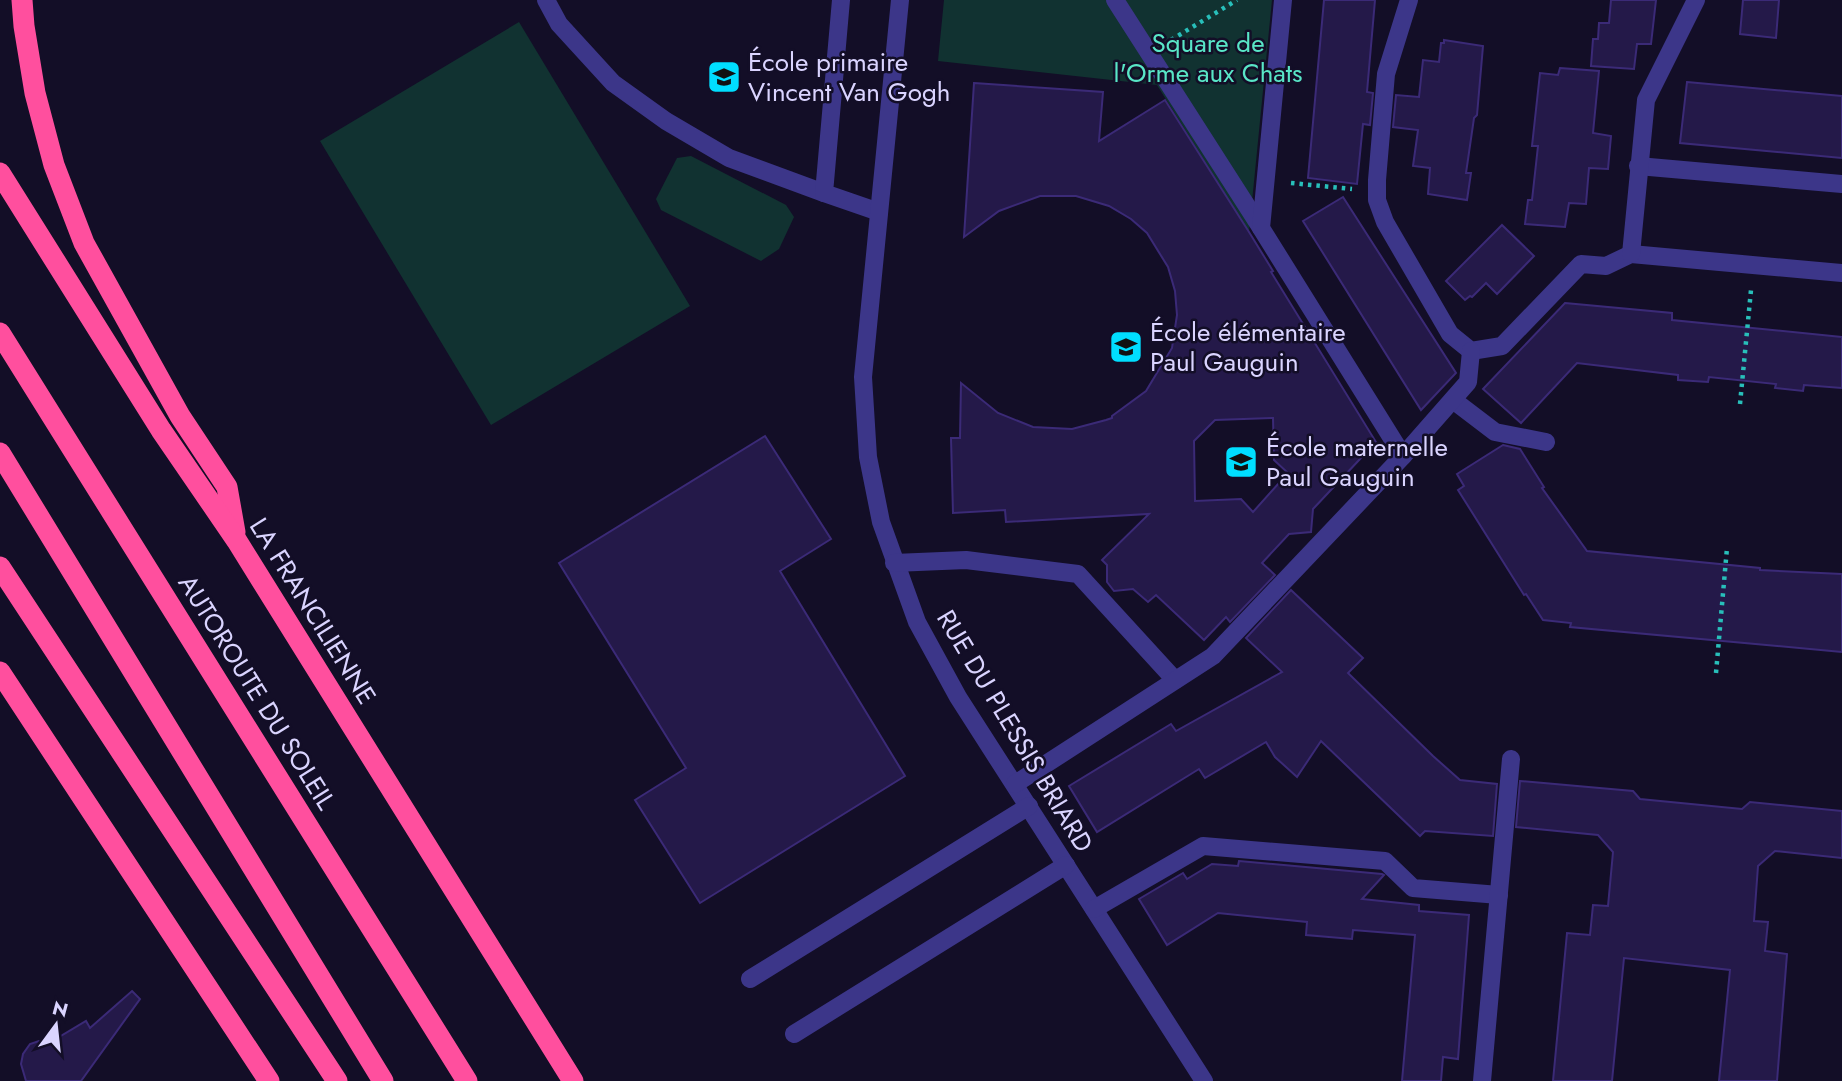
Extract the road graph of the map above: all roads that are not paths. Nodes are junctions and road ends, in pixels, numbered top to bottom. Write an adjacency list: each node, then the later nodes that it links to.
1 (22, 0): 23 (highway)
2 (546, 0): 12 (street)
3 (841, 0): 12 (street)
4 (900, 0): 13 (street, RUE DU PLESSIS BRIARD)
5 (1115, 0): 14 (street)
6 (1283, 0): 14 (street)
7 (1409, 0): 18 (street)
8 (1696, 0): 9 (street)
9 (1638, 166): 11 (street); 15 (street)
10 (0, 173): 23 (highway, LA FRANCILIENNE)
11 (1842, 184)
12 (824, 193): 13 (street)
13 (880, 212): 24 (street, RUE DU PLESSIS BRIARD)
14 (1261, 228): 22 (street)
15 (1631, 254): 16 (street); 18 (street)
16 (1842, 273)
17 (0, 333): 39 (highway, AUTOROUTE DU SOLEIL)
18 (1471, 351): 19 (street)
19 (1453, 400): 20 (street); 22 (street)
20 (1546, 442)
21 (0, 453): 38 (highway)
22 (1403, 456): 27 (street)
23 (237, 541): 40 (highway, LA FRANCILIENNE)
24 (894, 563): 27 (street); 29 (street, RUE DU PLESSIS BRIARD)
25 (0, 567): 37 (highway)
26 (0, 673): 36 (highway)
27 (1175, 680): 29 (street)
28 (1511, 759): 32 (street)
29 (1015, 784): 30 (street, RUE DU PLESSIS BRIARD)
30 (1029, 806): 31 (street, RUE DU PLESSIS BRIARD); 34 (street)
31 (1066, 865): 33 (street, RUE DU PLESSIS BRIARD); 35 (street)
32 (1499, 895): 33 (street); 42 (street)
33 (1094, 909): 41 (street, RUE DU PLESSIS BRIARD)
34 (750, 979)
35 (794, 1034)
36 (269, 1081)
37 (337, 1081)
38 (383, 1081)
39 (467, 1081)
40 (573, 1081)
41 (1203, 1081)
42 (1482, 1081)

